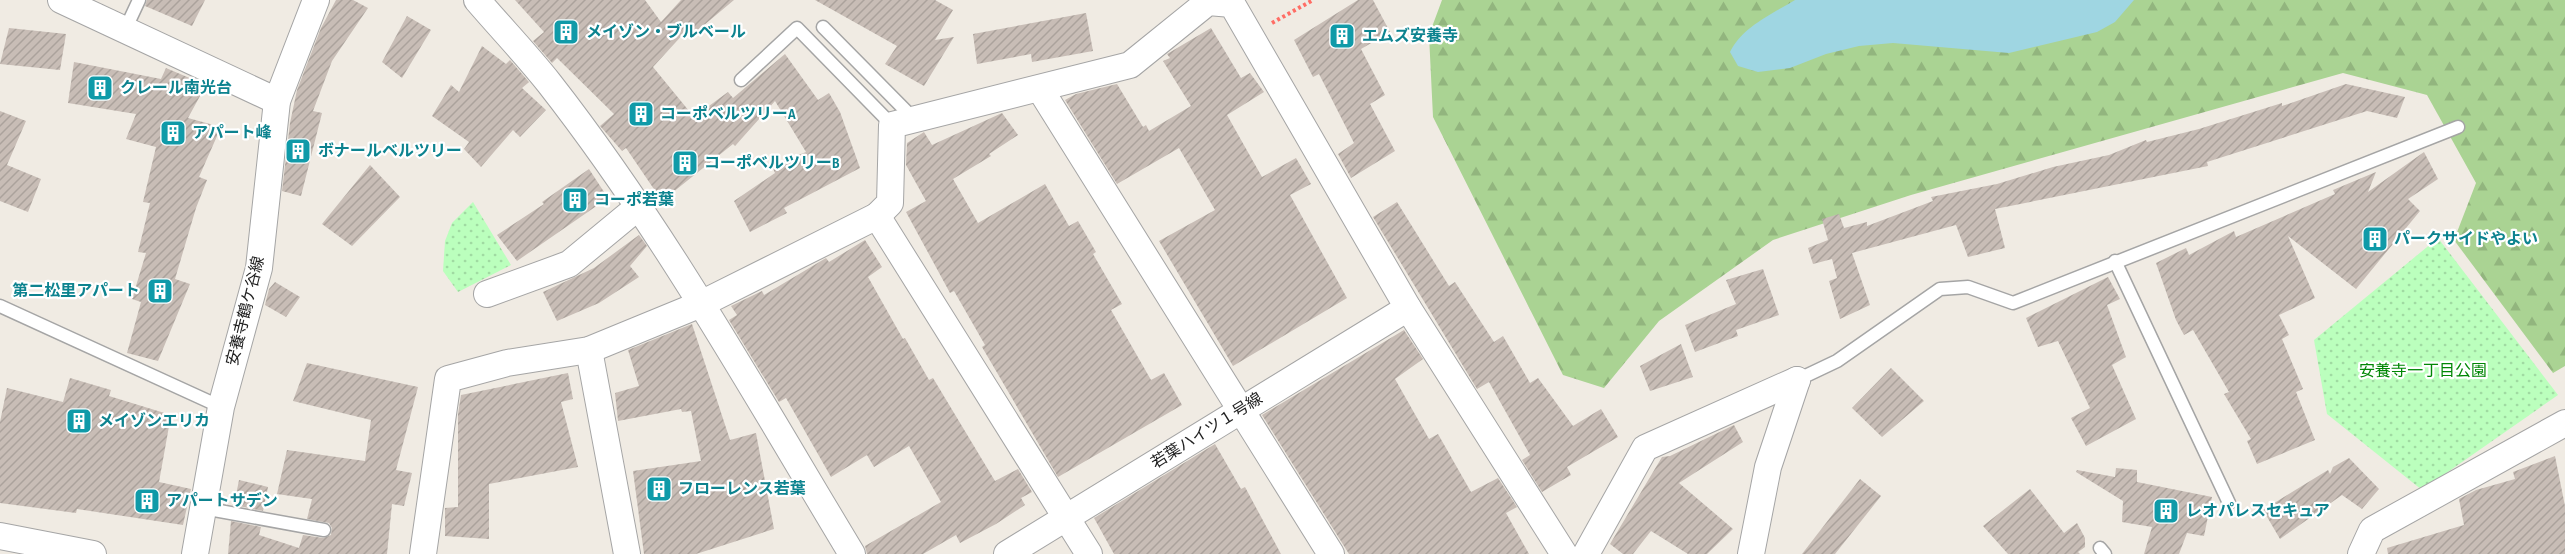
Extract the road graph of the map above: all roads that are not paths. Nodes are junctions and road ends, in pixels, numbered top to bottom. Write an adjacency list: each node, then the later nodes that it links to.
1 (61, 0): 6 (street)
2 (139, 0): 6 (lane)
3 (316, 0): 9 (street, 安養寺鶴ケ谷線)
4 (477, 0): 12 (street)
5 (823, 27): 10 (lane)
6 (125, 30): 9 (street)
7 (741, 80): 10 (lane)
8 (1040, 89): 10 (street); 18 (street); 22 (street)
9 (277, 101): 21 (street, 安養寺鶴ケ谷線)
10 (903, 122): 13 (street)
11 (2458, 127): 14 (lane)
12 (638, 207): 15 (street); 16 (street)
13 (877, 216): 16 (street); 26 (street)
14 (2115, 261): 20 (lane); 24 (lane)
15 (488, 294)
16 (701, 304): 19 (street); 33 (street)
17 (0, 306): 21 (lane)
18 (1408, 308): 22 (street, 若葉ハイツ１号線); 37 (street)
19 (589, 350): 31 (street); 32 (street)
20 (1797, 380): 38 (street); 39 (street)
21 (221, 406): 25 (street, 安養寺鶴ケ谷線)
22 (1241, 410): 26 (street, 若葉ハイツ１号線); 36 (street)
23 (2565, 423): 40 (street)
24 (2229, 503)
25 (203, 508): 27 (lane); 30 (street, 安養寺鶴ケ谷線)
26 (1066, 518): 34 (street, 若葉ハイツ１号線); 35 (street)
27 (324, 530)
28 (0, 536): 29 (street)
29 (93, 554)
30 (195, 554)
31 (423, 554)
32 (627, 554)
33 (852, 554)
34 (1007, 554)
35 (1089, 554)
36 (1331, 554)
37 (1564, 554)
38 (1586, 554)
39 (1751, 554)
40 (2361, 554)

